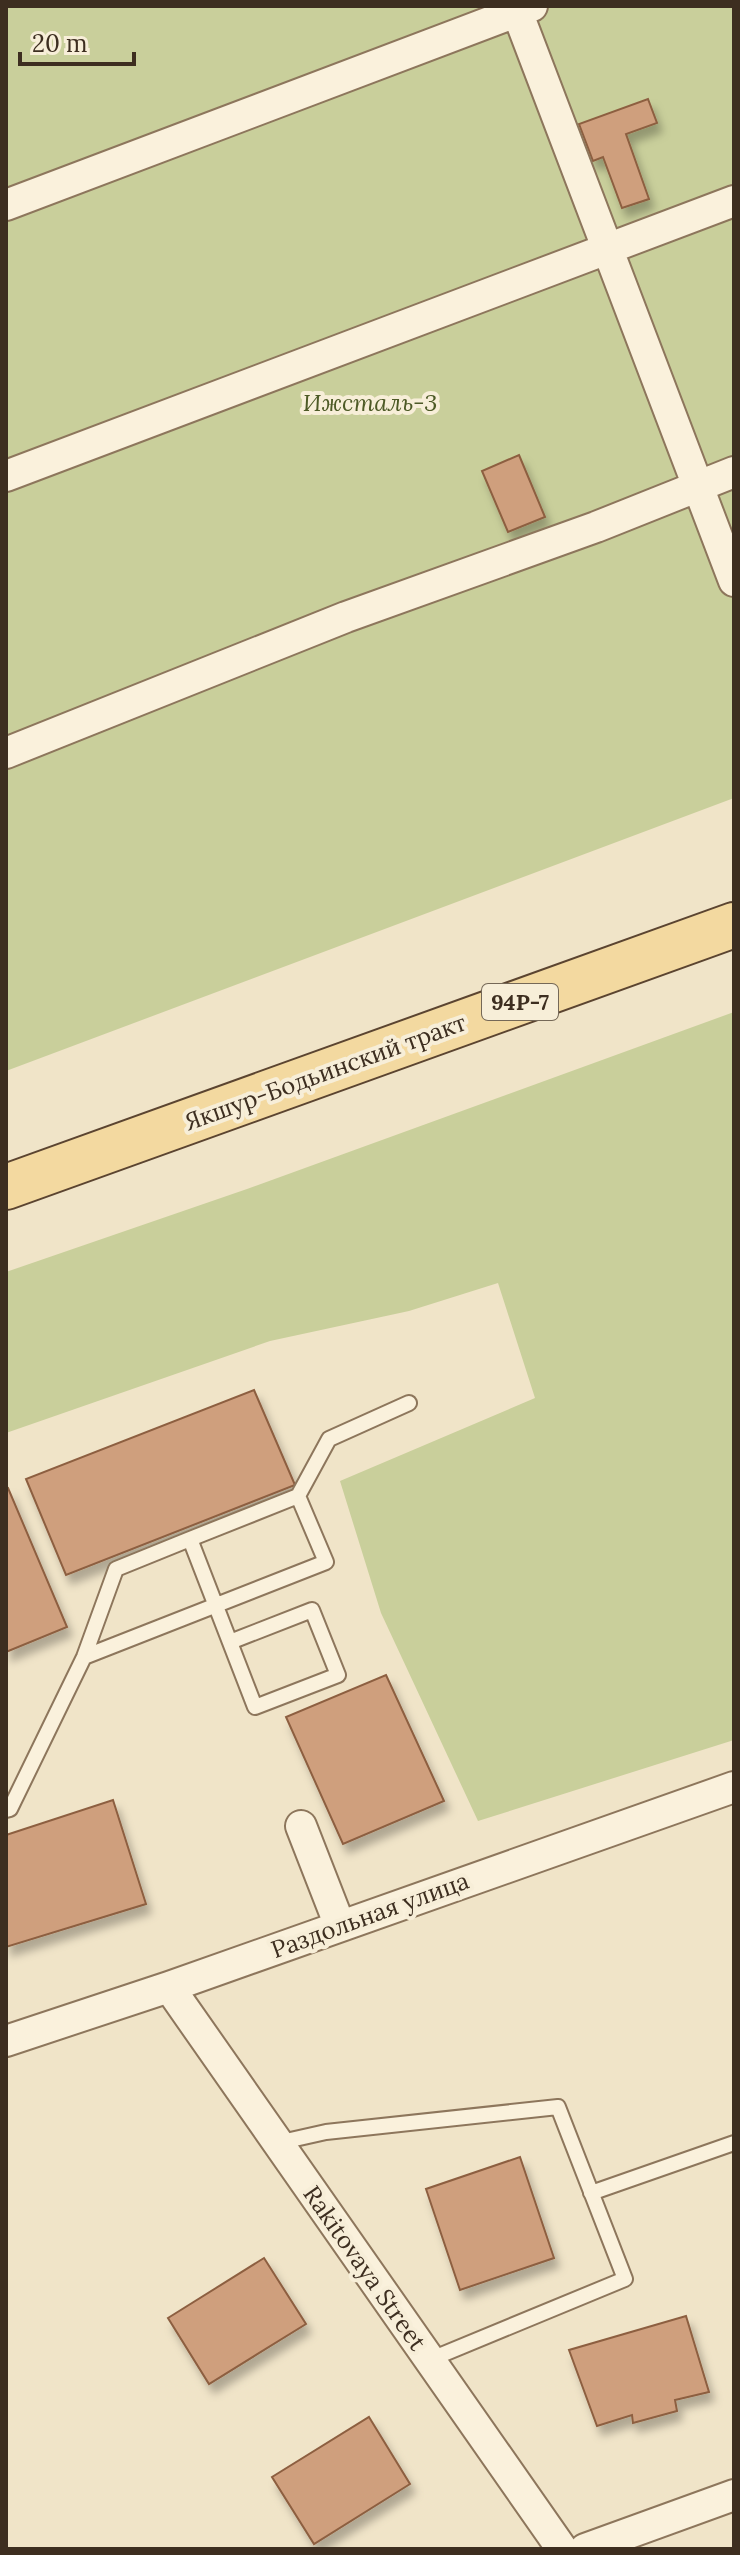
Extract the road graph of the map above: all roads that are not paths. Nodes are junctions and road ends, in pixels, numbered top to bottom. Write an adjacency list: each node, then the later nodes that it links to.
1 (521, 8): 3 (street); 4 (street)
2 (734, 201): 4 (street)
3 (6, 205)
4 (606, 248): 6 (street); 7 (street)
5 (734, 472): 7 (street)
6 (6, 476)
7 (696, 486): 8 (street); 9 (street)
8 (734, 581)
9 (6, 753)
10 (734, 925): 11 (main road, Якшур-Бодьинский тракт / 94Р-7)
11 (6, 1187)
12 (409, 1403): 13 (lane)
13 (298, 1496): 14 (lane); 15 (lane)
14 (190, 1539): 15 (lane); 17 (lane)
15 (216, 1605): 16 (lane); 17 (lane)
16 (230, 1642): 16 (lane)
17 (84, 1657): 19 (lane)
18 (734, 1787): 21 (street, Раздольная улица)
19 (7, 1806)
20 (301, 1826): 21 (street)
21 (340, 1926): 22 (street, Раздольная улица)
22 (169, 1987): 23 (street, Раздольная улица); 24 (street, Rakitovaya Street)
23 (6, 2041)
24 (277, 2143): 26 (lane); 27 (street, Rakitovaya Street)
25 (734, 2143): 26 (lane)
26 (591, 2193): 27 (lane)
27 (429, 2360): 29 (street, Rakitovaya Street)
28 (734, 2495): 30 (street)
29 (562, 2549)
30 (585, 2549)

